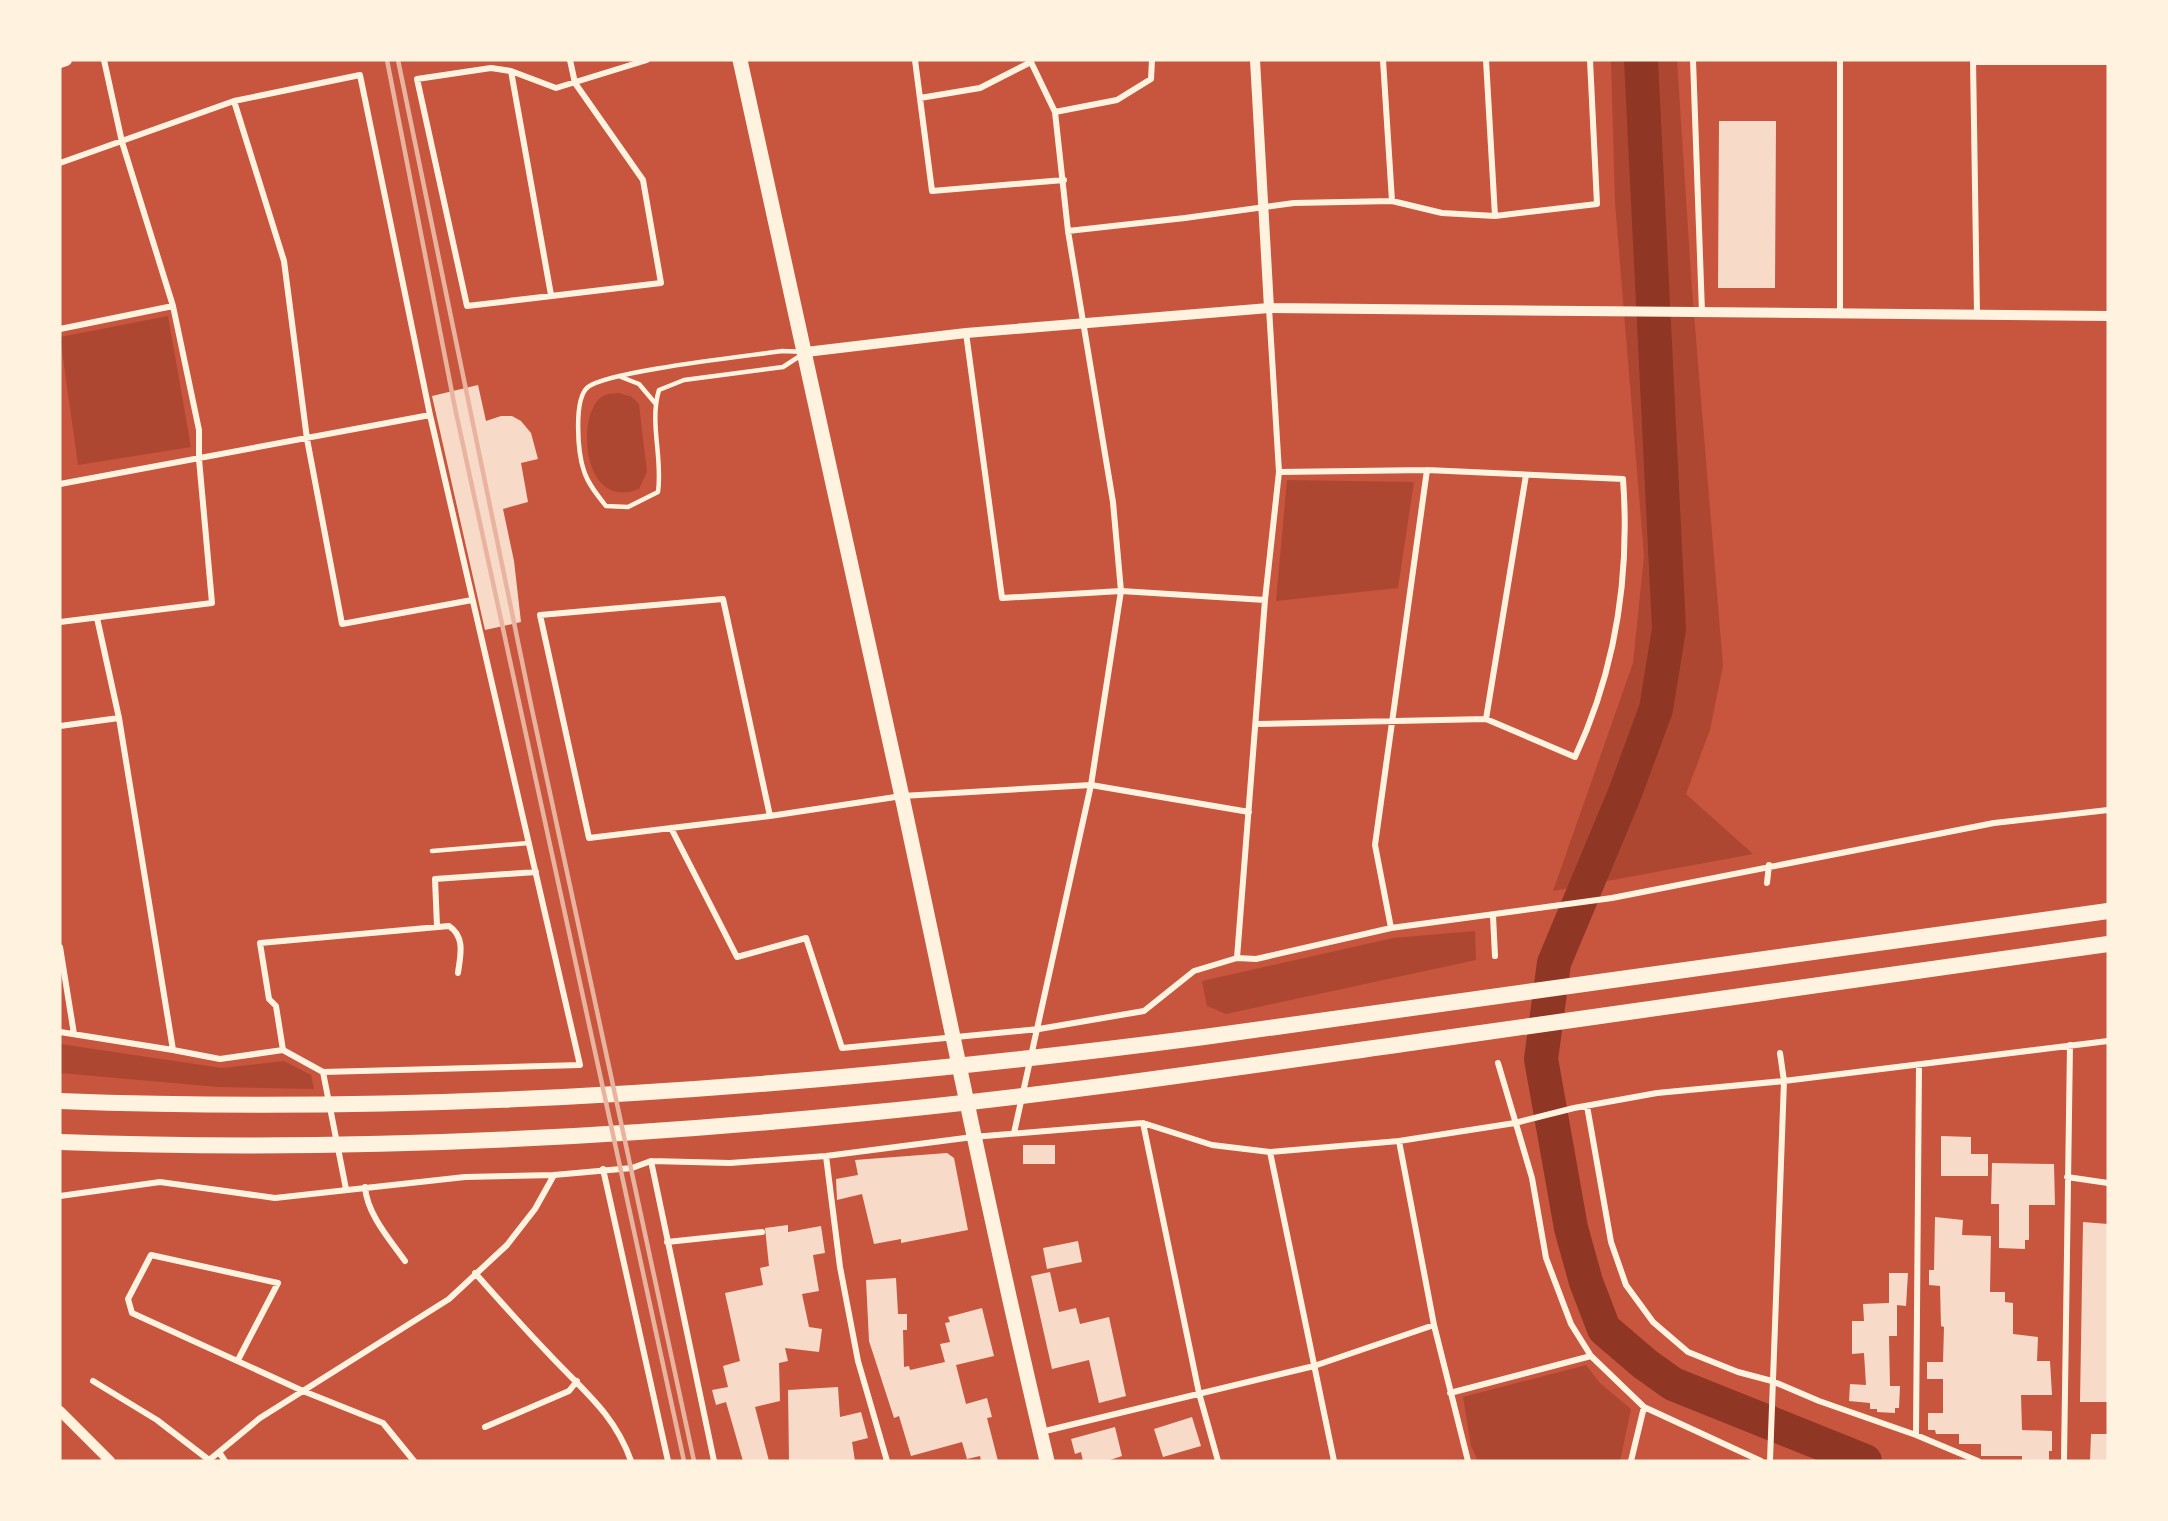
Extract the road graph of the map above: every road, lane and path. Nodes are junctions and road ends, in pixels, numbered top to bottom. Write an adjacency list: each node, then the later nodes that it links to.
1 (66, 60): 17 (main road)
2 (104, 60): 23 (street)
3 (570, 60): 19 (street)
4 (647, 60): 19 (street)
5 (740, 60): 40 (main road)
6 (915, 60): 20 (street)
7 (1152, 60): 22 (street)
8 (1255, 60): 27 (street)
9 (1383, 60): 26 (street)
10 (1486, 60): 28 (street)
11 (1590, 60): 28 (street)
12 (1693, 60): 33 (street)
13 (1840, 60): 34 (street)
14 (1030, 61): 20 (street); 22 (street)
15 (1973, 61): 16 (street); 35 (street)
16 (2106, 61)
17 (60, 62)
18 (511, 71): 19 (street); 30 (street); 30 (street)
19 (575, 83): 30 (street)
20 (920, 98): 25 (street)
21 (234, 101): 23 (street); 43 (street); 44 (street)
22 (1055, 112): 25 (street)
23 (122, 142): 24 (street); 31 (street)
24 (60, 163)
25 (1064, 180): 29 (street)
26 (1392, 201): 27 (street); 28 (street)
27 (1263, 208): 29 (street); 32 (street)
28 (1495, 216)
29 (1068, 231): 37 (street)
30 (551, 295)
31 (173, 306): 38 (street); 45 (street)
32 (1269, 308): 33 (street); 37 (street); 47 (street)
33 (1702, 312): 34 (street)
34 (1840, 313): 35 (street)
35 (1977, 314): 36 (street)
36 (2108, 315)
37 (1084, 323): 39 (street); 50 (street)
38 (60, 328)
39 (966, 333): 40 (street); 50 (street)
40 (806, 352): 41 (lane); 42 (lane); 61 (main road)
41 (618, 376): 42 (lane); 42 (lane)
42 (655, 403)
43 (430, 415): 44 (street); 51 (street)
44 (307, 439): 45 (street); 51 (street)
45 (199, 459): 49 (street); 53 (street)
46 (1427, 470): 47 (street); 48 (street); 57 (street)
47 (1279, 472): 52 (street)
48 (1526, 475): 56 (street); 56 (street)
49 (60, 484)
50 (1121, 591): 52 (street); 60 (street)
51 (472, 600): 66 (street)
52 (1265, 600): 58 (street)
53 (97, 618): 54 (street); 55 (street)
54 (60, 622)
55 (119, 718): 59 (street); 86 (street)
56 (1486, 719): 57 (street)
57 (1390, 721): 58 (street); 74 (street)
58 (1256, 724): 63 (street)
59 (60, 726)
60 (1091, 785): 61 (street); 63 (street); 80 (street)
61 (902, 796): 64 (street); 83 (main road)
62 (2108, 810): 68 (street)
63 (1249, 812): 78 (street)
64 (770, 816): 65 (street); 65 (street)
65 (671, 828): 83 (street)
66 (529, 843): 67 (lane); 69 (street)
67 (432, 851)
68 (1769, 865): 70 (street); 72 (street)
69 (536, 872): 73 (street); 91 (street)
70 (1767, 883)
71 (2108, 911): 93 (highway)
72 (1493, 916): 74 (street); 77 (street)
73 (437, 926): 79 (street); 87 (street)
74 (1391, 928): 78 (street)
75 (2108, 944): 100 (highway)
76 (60, 947): 82 (street)
77 (1495, 956)
78 (1237, 958): 80 (street)
79 (458, 973)
80 (1039, 1029): 83 (street); 97 (street)
81 (60, 1032): 82 (street)
82 (74, 1034): 86 (street)
83 (952, 1038): 98 (main road)
84 (2108, 1041): 85 (street)
85 (2070, 1045): 90 (street); 106 (street)
86 (173, 1050): 87 (street)
87 (283, 1050): 91 (street)
88 (1780, 1053): 92 (street)
89 (1498, 1064): 96 (street)
90 (1919, 1065): 92 (street); 129 (street)
91 (323, 1072): 109 (street)
92 (1784, 1081): 94 (street); 121 (street)
93 (60, 1101)
94 (1587, 1106): 96 (street); 121 (street)
95 (1143, 1123): 97 (street); 101 (street); 123 (street)
96 (1515, 1123): 99 (street); 116 (street)
97 (1014, 1133): 98 (street)
98 (973, 1137): 102 (street); 128 (main road)
99 (1399, 1141): 101 (street); 115 (street)
100 (60, 1142)
101 (1270, 1152): 118 (street)
102 (826, 1156): 103 (street); 138 (street)
103 (651, 1161): 104 (street); 112 (street)
104 (603, 1169): 105 (street); 136 (street)
105 (554, 1175): 108 (street); 114 (street)
106 (2067, 1177): 107 (street); 147 (street)
107 (2108, 1183)
108 (365, 1187): 109 (street); 113 (street)
109 (346, 1189): 110 (street)
110 (60, 1196)
111 (762, 1232): 112 (street)
112 (667, 1242): 137 (street)
113 (405, 1261)
114 (475, 1274): 120 (street); 122 (street)
115 (1434, 1325): 118 (street); 124 (street)
116 (1591, 1356): 124 (street); 125 (street)
117 (238, 1360): 117 (street); 122 (street)
118 (1314, 1366): 123 (street); 141 (street)
119 (93, 1381): 131 (street)
120 (577, 1381): 127 (street); 135 (street)
121 (1772, 1381): 129 (street); 145 (street)
122 (303, 1391): 130 (street); 134 (street)
123 (1199, 1393): 128 (street); 140 (street)
124 (1450, 1393): 142 (street)
125 (1644, 1407): 143 (street); 144 (street)
126 (60, 1411): 132 (street)
127 (485, 1427)
128 (1040, 1432): 139 (main road)
129 (1916, 1435): 146 (street)
130 (219, 1452): 131 (street); 133 (street)
131 (208, 1460)
132 (110, 1461)
133 (225, 1461)
134 (414, 1461)
135 (631, 1461)
136 (668, 1461)
137 (714, 1461)
138 (887, 1461)
139 (1047, 1461)
140 (1218, 1461)
141 (1334, 1461)
142 (1468, 1461)
143 (1631, 1461)
144 (1761, 1461)
145 (1770, 1461)
146 (1978, 1461)
147 (2064, 1461)

